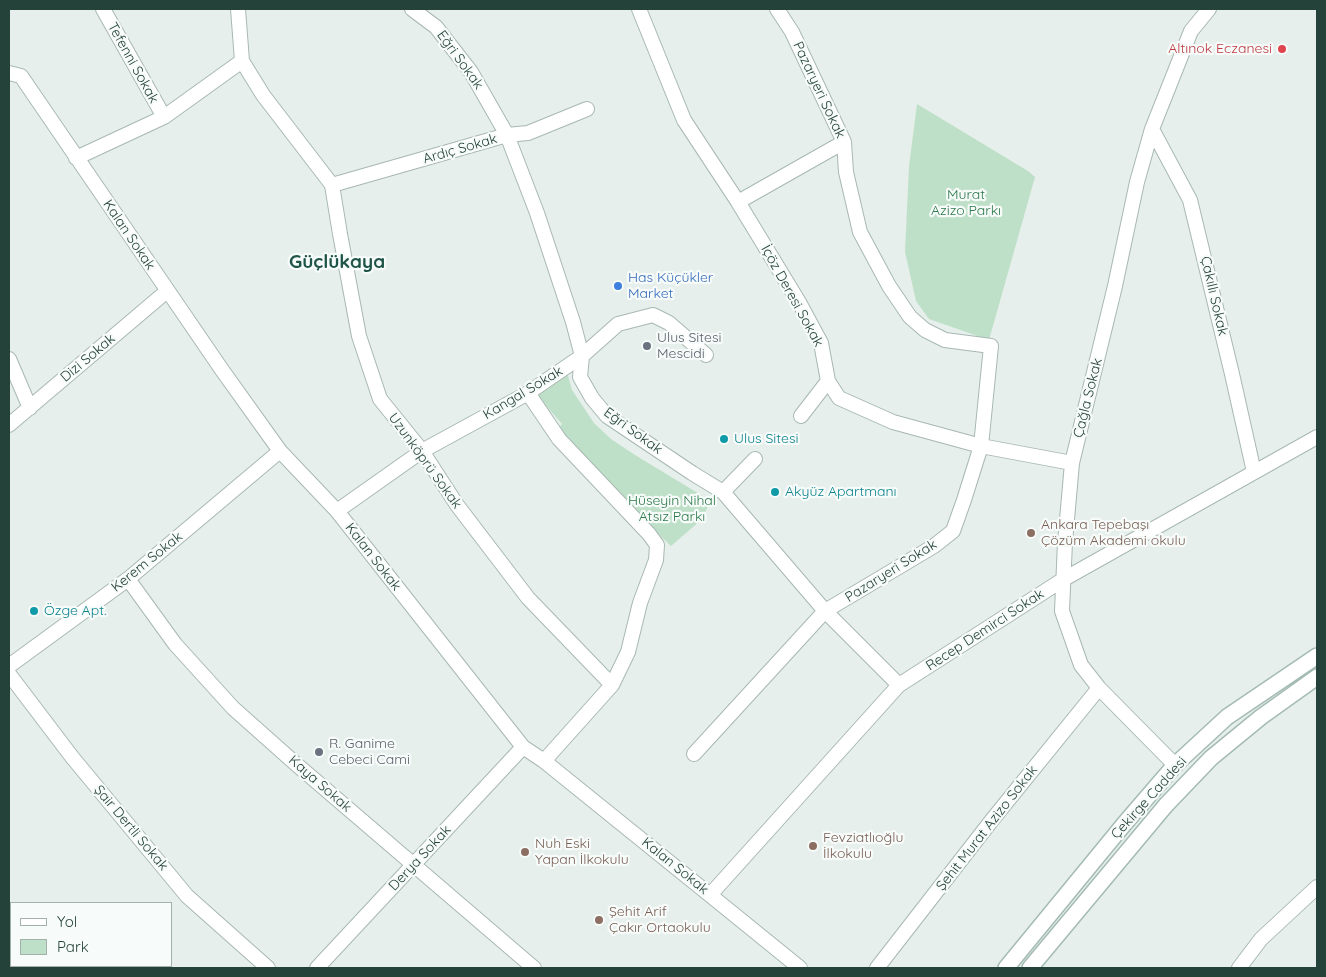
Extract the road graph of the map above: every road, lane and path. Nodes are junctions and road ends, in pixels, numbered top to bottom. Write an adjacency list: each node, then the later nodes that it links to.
1 (103, 9): 10 (street, Tefenni Sokak)
2 (238, 9): 7 (street, Uzunköprü Sokak)
3 (412, 9): 12 (street, Eğri Sokak)
4 (638, 9): 16 (street, İçöz Deresi Sokak)
5 (777, 9): 13 (street, Pazaryeri Sokak)
6 (1209, 9): 11 (street, Çağla Sokak)
7 (242, 61): 10 (street); 15 (street, Uzunköprü Sokak)
8 (15, 75): 14 (street, Kalan Sokak)
9 (587, 109): 12 (street, Ardıç Sokak)
10 (164, 117): 14 (street)
11 (1152, 129): 31 (street, Çağla Sokak); 32 (street, Çakıllı Sokak)
12 (507, 135): 15 (street, Ardıç Sokak); 19 (street, Eğri Sokak)
13 (844, 142): 16 (street); 27 (street, Pazaryeri Sokak)
14 (76, 158): 17 (street, Kalan Sokak)
15 (332, 185): 29 (street, Uzunköprü Sokak)
16 (738, 202): 21 (street, İçöz Deresi Sokak)
17 (168, 291): 23 (street, Dizi Sokak); 28 (street, Kalan Sokak)
18 (706, 355): 19 (street, Kangal Sokak)
19 (582, 356): 22 (street, Kangal Sokak); 33 (street, Eğri Sokak)
20 (9, 359): 23 (street)
21 (828, 380): 24 (street); 27 (street, İçöz Deresi Sokak)
22 (528, 393): 29 (street, Kangal Sokak); 42 (street)
23 (30, 408): 25 (street, Dizi Sokak)
24 (801, 416)
25 (9, 425)
26 (1317, 437): 32 (street, Recep Demirci Sokak)
27 (981, 446): 31 (street, İçöz Deresi Sokak); 37 (street, Pazaryeri Sokak)
28 (280, 451): 34 (street, Kalan Sokak); 35 (street, Kerem Sokak)
29 (422, 451): 34 (street, Kangal Sokak); 42 (street, Uzunköprü Sokak)
30 (755, 459): 33 (street)
31 (1072, 463): 36 (street, Çağla Sokak)
32 (1254, 472): 36 (street, Recep Demirci Sokak)
33 (723, 492): 37 (street, Eğri Sokak)
34 (336, 511): 45 (street, Kalan Sokak)
35 (128, 579): 39 (street, Kerem Sokak); 49 (street, Kaya Sokak)
36 (1064, 579): 43 (street, Recep Demirci Sokak); 44 (street, Çağla Sokak)
37 (825, 611): 43 (street, Eğri Sokak); 46 (street, Pazaryeri Sokak)
38 (1317, 656): 48 (main road, Çekirge Caddesi)
39 (9, 666)
40 (9, 674): 52 (street, Şair Dertli Sokak)
41 (1317, 677): 58 (main road, Çekirge Caddesi)
42 (612, 684): 47 (street)
43 (899, 685): 51 (street, Recep Demirci Sokak)
44 (1098, 688): 48 (street, Çağla Sokak); 56 (street, Şehit Murat Azizo Sokak)
45 (523, 747): 47 (street, Kalan Sokak); 49 (street, Derya Sokak)
46 (694, 754)
47 (544, 761): 51 (street, Kalan Sokak)
48 (1175, 765): 57 (main road, Çekirge Caddesi)
49 (414, 864): 53 (street, Derya Sokak); 54 (street, Kaya Sokak)
50 (1317, 887): 59 (street)
51 (710, 895): 55 (street, Kalan Sokak)
52 (268, 968)
53 (317, 968)
54 (534, 968)
55 (800, 968)
56 (877, 968)
57 (1006, 968)
58 (1030, 968)
59 (1239, 968)

